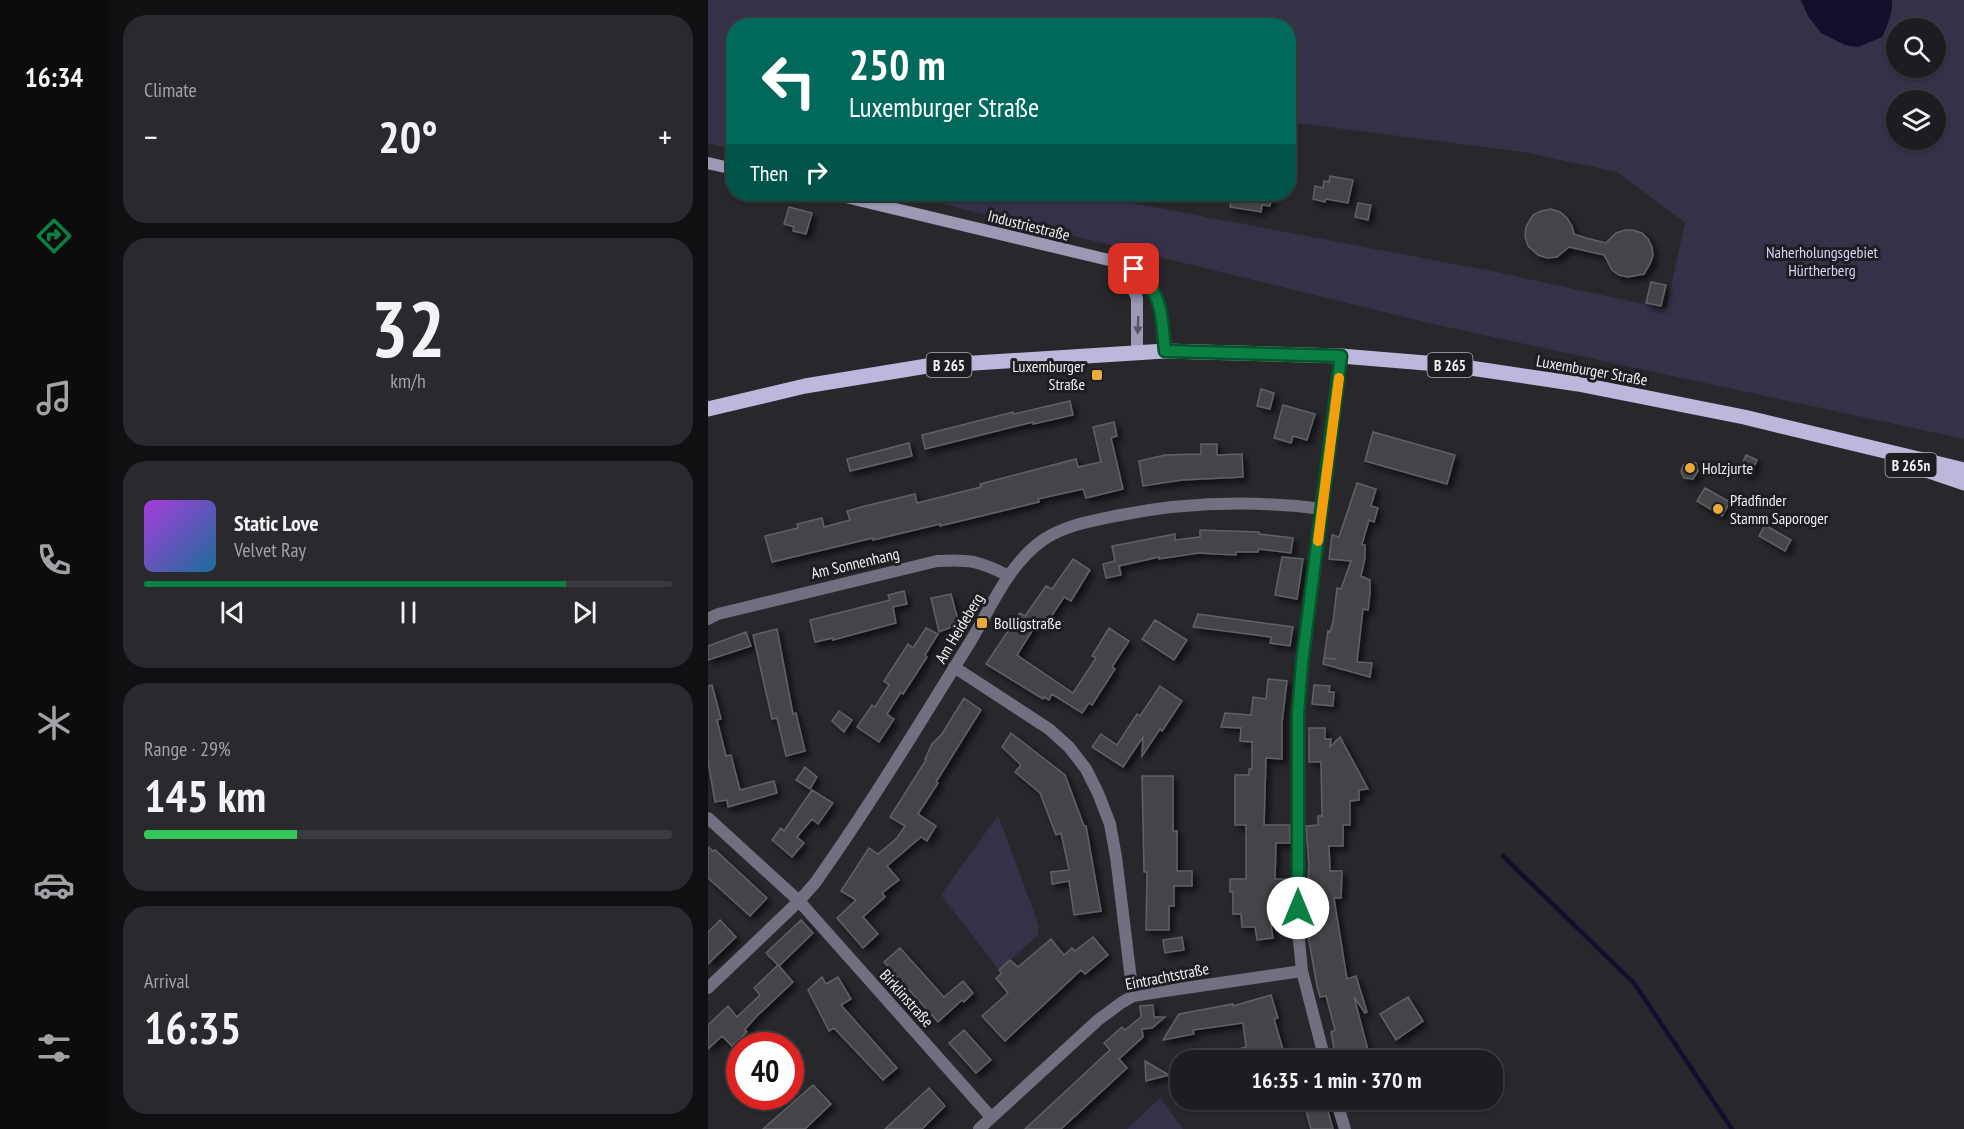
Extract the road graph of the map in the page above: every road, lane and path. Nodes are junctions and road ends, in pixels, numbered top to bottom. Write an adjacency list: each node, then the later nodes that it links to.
1 (708, 163): 2 (main road)
2 (726, 167)
3 (862, 201): 4 (main road, Industriestraße)
4 (1113, 261): 5 (main road, Industriestraße); 6 (main road, one-way to 6)
5 (1165, 351): 6 (main road, Luxemburger Straße / B 265); 7 (main road, Luxemburger Straße / B 265)
6 (1137, 353): 8 (main road, Luxemburger Straße / B 265)
7 (1341, 356): 9 (main road, Luxemburger Straße / B 265); 12 (street)
8 (708, 409)
9 (1858, 445): 10 (main road, B 265n); 11 (main road, B 265n)
10 (1964, 470)
11 (1964, 483)
12 (1323, 509): 13 (street, Am Heideberg); 18 (street)
13 (1009, 576): 14 (street, Am Sonnenhang); 15 (street, Am Heideberg)
14 (708, 619)
15 (954, 667): 17 (street, Am Heideberg); 20 (street)
16 (708, 818): 17 (street)
17 (799, 901): 19 (street, Am Heideberg); 23 (street, Birklinstraße)
18 (1302, 972): 20 (street, Eintrachtstraße); 21 (street)
19 (708, 988)
20 (1133, 996): 23 (street, Eintrachtstraße)
21 (1322, 1050)
22 (1339, 1110): 25 (street)
23 (992, 1117): 24 (street, Eintrachtstraße)
24 (979, 1129)
25 (1345, 1129)

